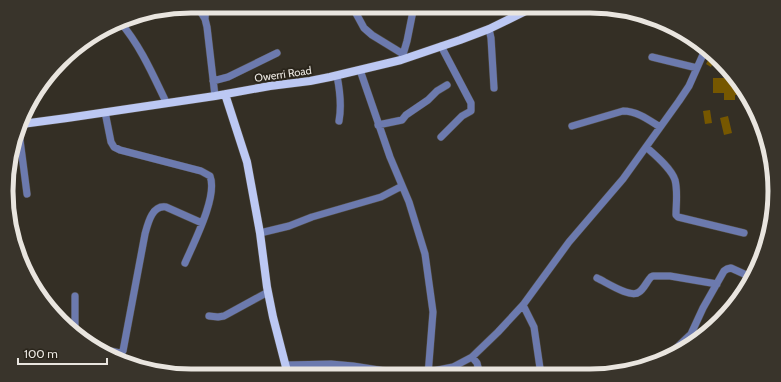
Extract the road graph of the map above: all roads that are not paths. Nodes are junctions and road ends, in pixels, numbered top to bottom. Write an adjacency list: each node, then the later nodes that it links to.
1 (201, 13): 6 (street)
2 (205, 13): 6 (street)
3 (356, 13): 12 (street)
4 (413, 13): 12 (street)
5 (522, 13): 8 (main road, Owerri Road)
6 (204, 19): 17 (street)
7 (124, 27): 22 (street)
8 (489, 29): 9 (main road, Owerri Road); 19 (street)
9 (442, 46): 12 (main road, Owerri Road); 29 (street)
10 (277, 53): 17 (street)
11 (703, 54): 14 (street)
12 (402, 57): 15 (main road, Owerri Road)
13 (652, 57): 14 (street)
14 (697, 68): 28 (street)
15 (360, 70): 16 (main road, Owerri Road); 26 (street)
16 (337, 76): 20 (main road, Owerri Road); 24 (street)
17 (213, 81): 21 (street)
18 (448, 85): 26 (street)
19 (494, 88)
20 (225, 94): 21 (main road, Owerri Road); 35 (main road)
21 (216, 96): 22 (main road, Owerri Road)
22 (166, 102): 23 (main road, Owerri Road)
23 (105, 112): 25 (main road, Owerri Road); 34 (street)
24 (339, 121)
25 (27, 123)
26 (378, 126): 32 (street)
27 (572, 126): 28 (street)
28 (660, 127): 31 (street)
29 (441, 137)
30 (20, 141): 33 (street)
31 (646, 147): 36 (street); 43 (street)
32 (402, 186): 35 (street); 52 (street)
33 (27, 194)
34 (202, 223): 37 (street); 47 (street)
35 (260, 233): 41 (main road)
36 (744, 233)
37 (185, 263)
38 (747, 275): 40 (street)
39 (597, 278): 40 (street)
40 (717, 284): 46 (street)
41 (268, 292): 44 (street); 49 (main road)
42 (75, 296): 45 (street)
43 (523, 305): 48 (street); 55 (street)
44 (209, 316)
45 (75, 326)
46 (679, 345)
47 (114, 352)
48 (472, 356): 53 (street); 54 (street)
49 (286, 365): 50 (main road); 51 (street)
50 (287, 369)
51 (372, 369)
52 (428, 369)
53 (446, 369)
54 (478, 369)
55 (540, 369)

